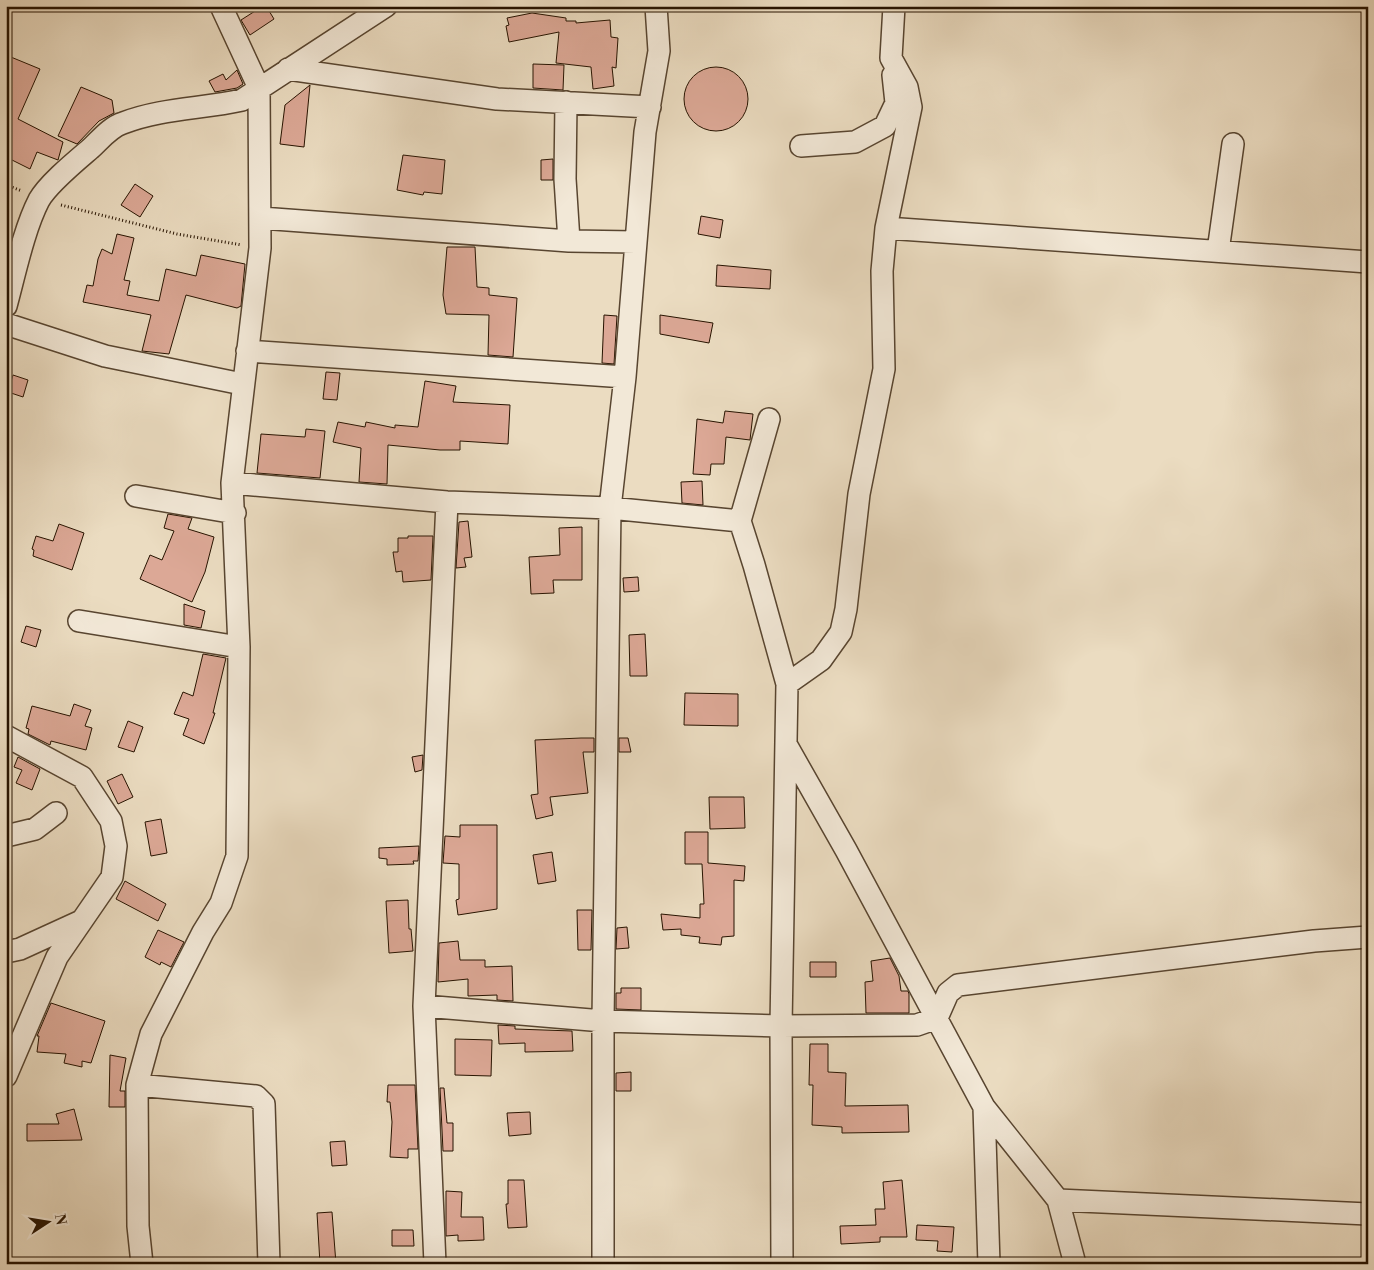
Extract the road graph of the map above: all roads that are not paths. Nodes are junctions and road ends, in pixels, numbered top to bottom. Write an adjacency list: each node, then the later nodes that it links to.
1 (221, 6): 7 (street)
2 (386, 6): 6 (street)
3 (656, 6): 9 (street)
4 (894, 6): 5 (street)
5 (891, 58): 11 (street); 13 (street)
6 (288, 69): 7 (street); 8 (street)
7 (259, 88): 12 (street); 18 (street)
8 (566, 102): 9 (street); 14 (street)
9 (650, 107): 15 (street)
10 (1233, 144): 16 (street)
11 (801, 146)
12 (261, 218): 14 (street); 20 (street)
13 (886, 228): 16 (street); 32 (street)
14 (569, 241): 15 (street)
15 (636, 242): 21 (street)
16 (1218, 251): 17 (street)
17 (1368, 262)
18 (6, 306)
19 (6, 324): 22 (street)
20 (247, 352): 21 (street); 22 (street)
21 (626, 377): 27 (street)
22 (242, 384): 24 (street)
23 (769, 419): 29 (street)
24 (232, 483): 26 (street); 28 (street)
25 (136, 496): 28 (street)
26 (447, 502): 27 (street); 40 (street)
27 (610, 508): 29 (street); 42 (street)
28 (235, 514): 31 (street)
29 (740, 521): 32 (street)
30 (79, 621): 31 (street)
31 (239, 647): 45 (street)
32 (788, 684): 34 (street)
33 (6, 736): 37 (street)
34 (786, 746): 41 (street); 43 (street)
35 (56, 813): 36 (street)
36 (6, 836)
37 (79, 922): 39 (street); 44 (street)
38 (1368, 937): 41 (street)
39 (6, 952)
40 (424, 1006): 42 (street); 51 (street)
41 (937, 1018): 43 (street); 46 (street)
42 (603, 1021): 43 (street); 52 (street)
43 (781, 1026): 53 (street)
44 (6, 1076)
45 (137, 1085): 49 (street); 50 (street)
46 (984, 1107): 47 (street); 54 (street)
47 (1058, 1200): 48 (street); 55 (street)
48 (1368, 1214)
49 (142, 1264)
50 (269, 1264)
51 (435, 1264)
52 (603, 1264)
53 (782, 1264)
54 (989, 1264)
55 (1075, 1264)

